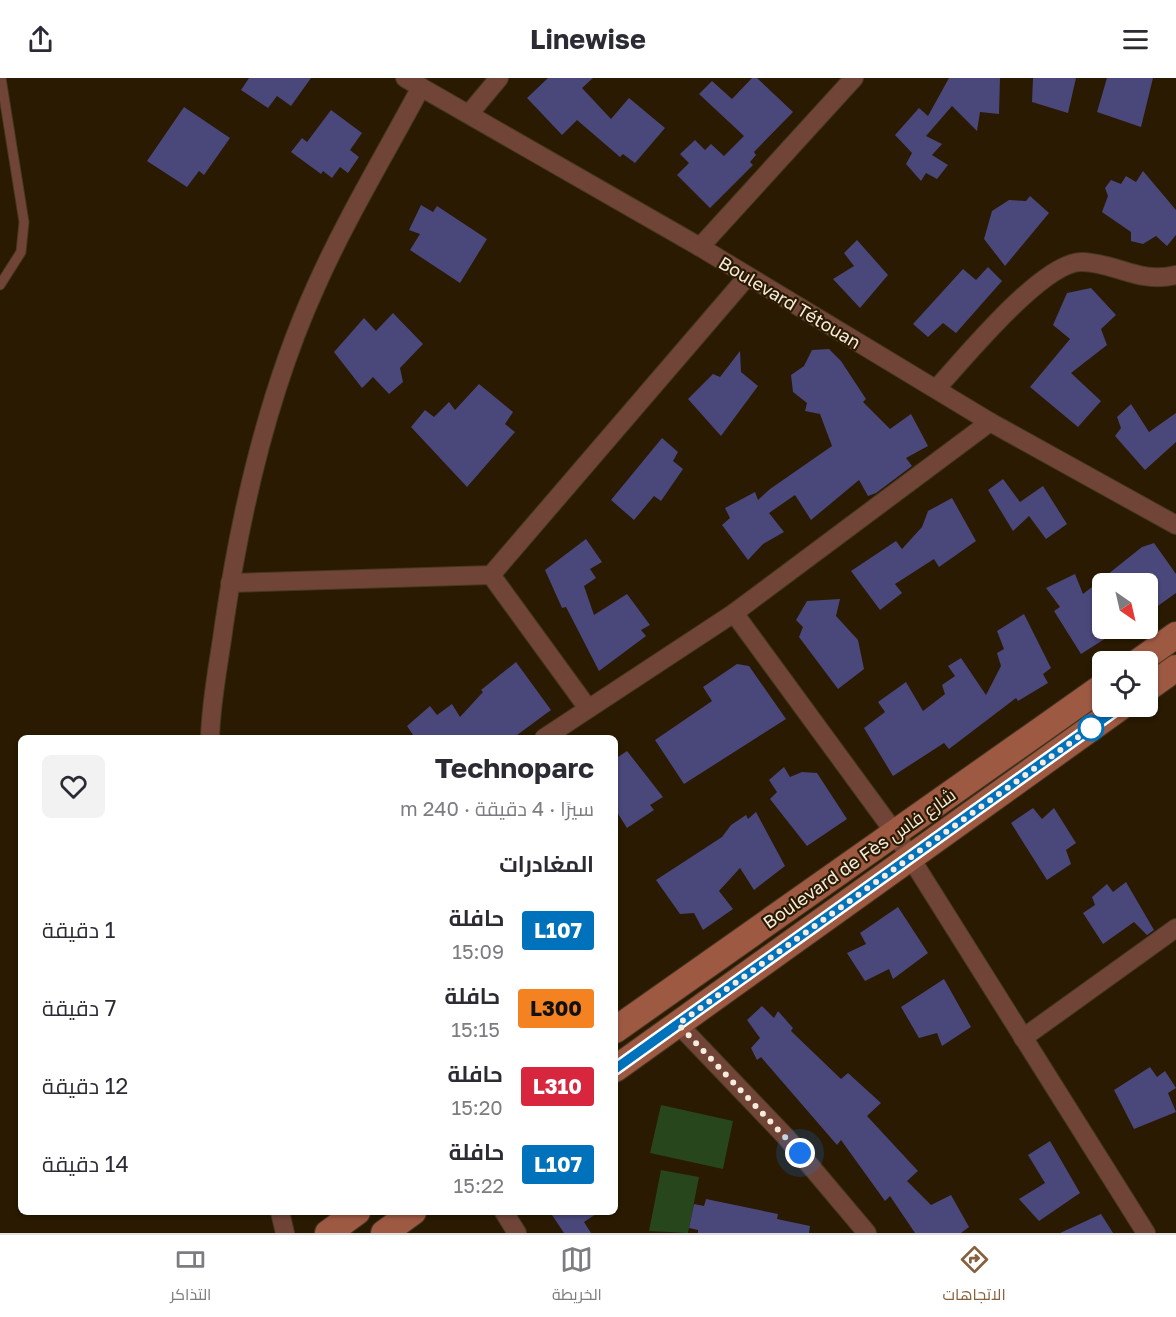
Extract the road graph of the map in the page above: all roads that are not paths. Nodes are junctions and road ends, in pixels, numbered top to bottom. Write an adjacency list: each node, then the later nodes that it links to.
1 (1, 78): 10 (lane)
2 (405, 78): 5 (street, Boulevard Tétouan)
3 (499, 78): 6 (street)
4 (854, 78): 7 (street)
5 (421, 87): 6 (street, Boulevard Tétouan); 15 (street)
6 (469, 114): 7 (street, Boulevard Tétouan)
7 (700, 247): 9 (street, Boulevard Tétouan)
8 (1176, 275): 11 (street)
9 (747, 277): 11 (street, Boulevard Tétouan); 14 (street)
10 (0, 285)
11 (936, 389): 12 (street, Boulevard Tétouan)
12 (990, 422): 13 (street, Boulevard Tétouan); 16 (street)
13 (1176, 525)
14 (491, 575): 15 (street); 22 (street)
15 (230, 583): 24 (street)
16 (734, 613): 22 (street); 26 (street)
17 (1176, 635): 18 (main road)
18 (1153, 651)
19 (1176, 668): 20 (main road)
20 (1158, 681)
21 (1092, 694): 26 (main road, Boulevard de Fès شارع فاس)
22 (587, 707): 25 (street)
23 (1106, 717): 27 (main road, Boulevard de Fès شارع فاس)
24 (210, 735)
25 (548, 735)
26 (895, 833): 27 (street); 30 (main road, Boulevard de Fès شارع فاس)
27 (909, 857): 29 (main road, Boulevard de Fès شارع فاس); 31 (street)
28 (1176, 928): 31 (street)
29 (678, 1024): 32 (main road, Boulevard de Fès شارع فاس); 41 (street)
30 (618, 1028)
31 (1023, 1038): 42 (street)
32 (618, 1067)
33 (281, 1215): 37 (street)
34 (353, 1215): 38 (main road)
35 (409, 1215): 39 (main road)
36 (506, 1215): 40 (street)
37 (285, 1233)
38 (328, 1233)
39 (384, 1233)
40 (517, 1233)
41 (867, 1233)
42 (1146, 1233)

